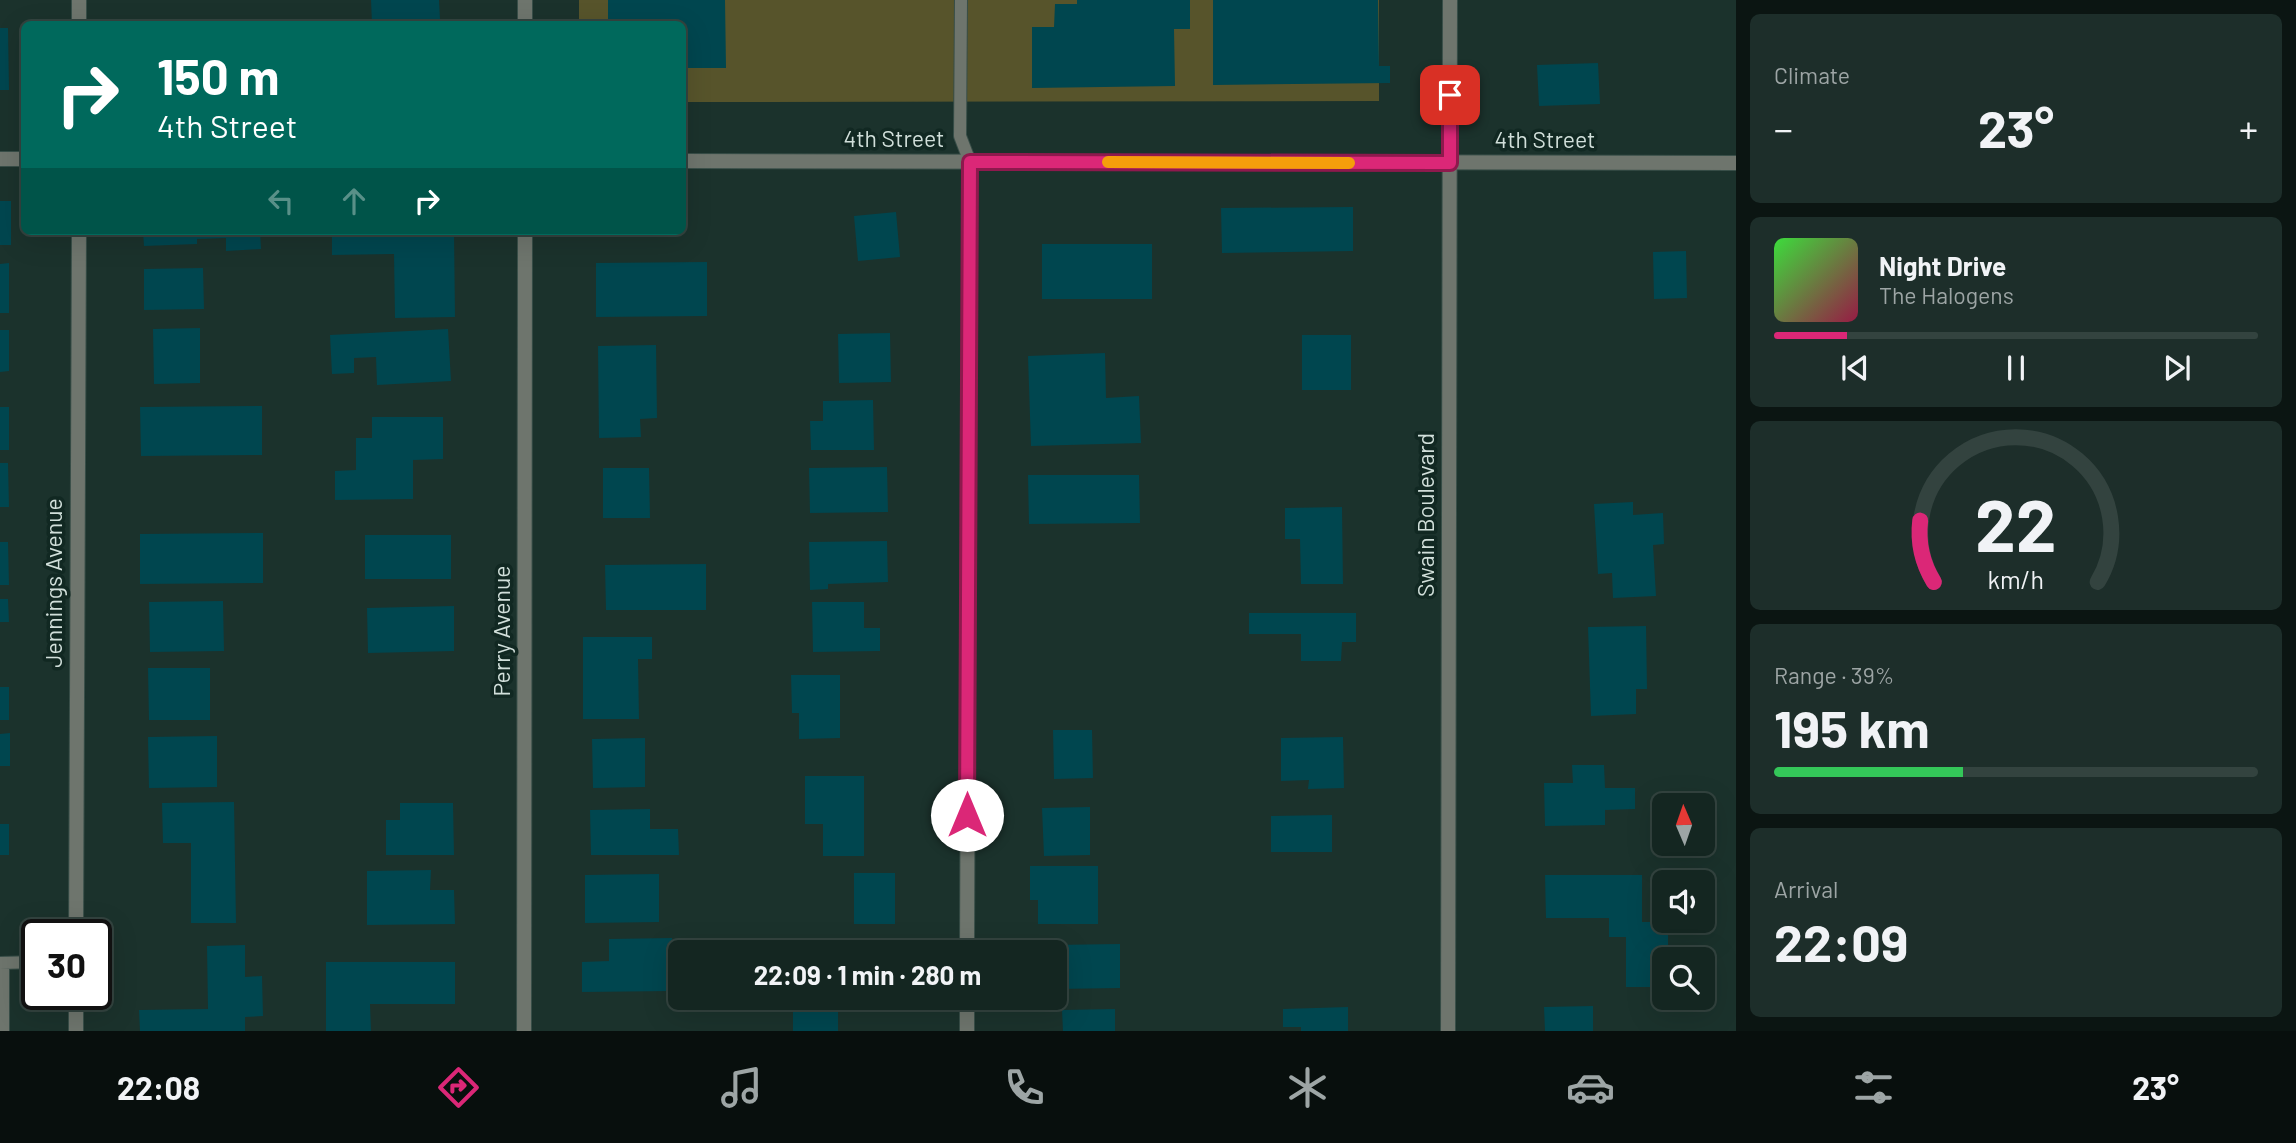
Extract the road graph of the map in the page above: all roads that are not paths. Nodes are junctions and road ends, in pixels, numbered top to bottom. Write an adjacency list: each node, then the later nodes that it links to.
1 (79, 0): 5 (street)
2 (525, 0): 6 (street)
3 (961, 0): 10 (lane)
4 (1450, 0): 11 (street, Swain Boulevard)
5 (79, 21)
6 (525, 21)
7 (0, 159): 8 (street)
8 (21, 159)
9 (686, 161): 10 (street, 4th Street)
10 (970, 162): 11 (street, 4th Street); 16 (street)
11 (1450, 163): 12 (street, 4th Street); 25 (street, Swain Boulevard)
12 (1736, 163)
13 (79, 235): 15 (street, Jennings Avenue)
14 (525, 235): 23 (street, Perry Avenue)
15 (76, 919)
16 (967, 940)
17 (21, 962): 18 (lane)
18 (2, 963): 21 (lane)
19 (76, 1010): 22 (street)
20 (967, 1010): 24 (street)
21 (3, 1031)
22 (76, 1031)
23 (524, 1031)
24 (967, 1031)
25 (1448, 1031)

